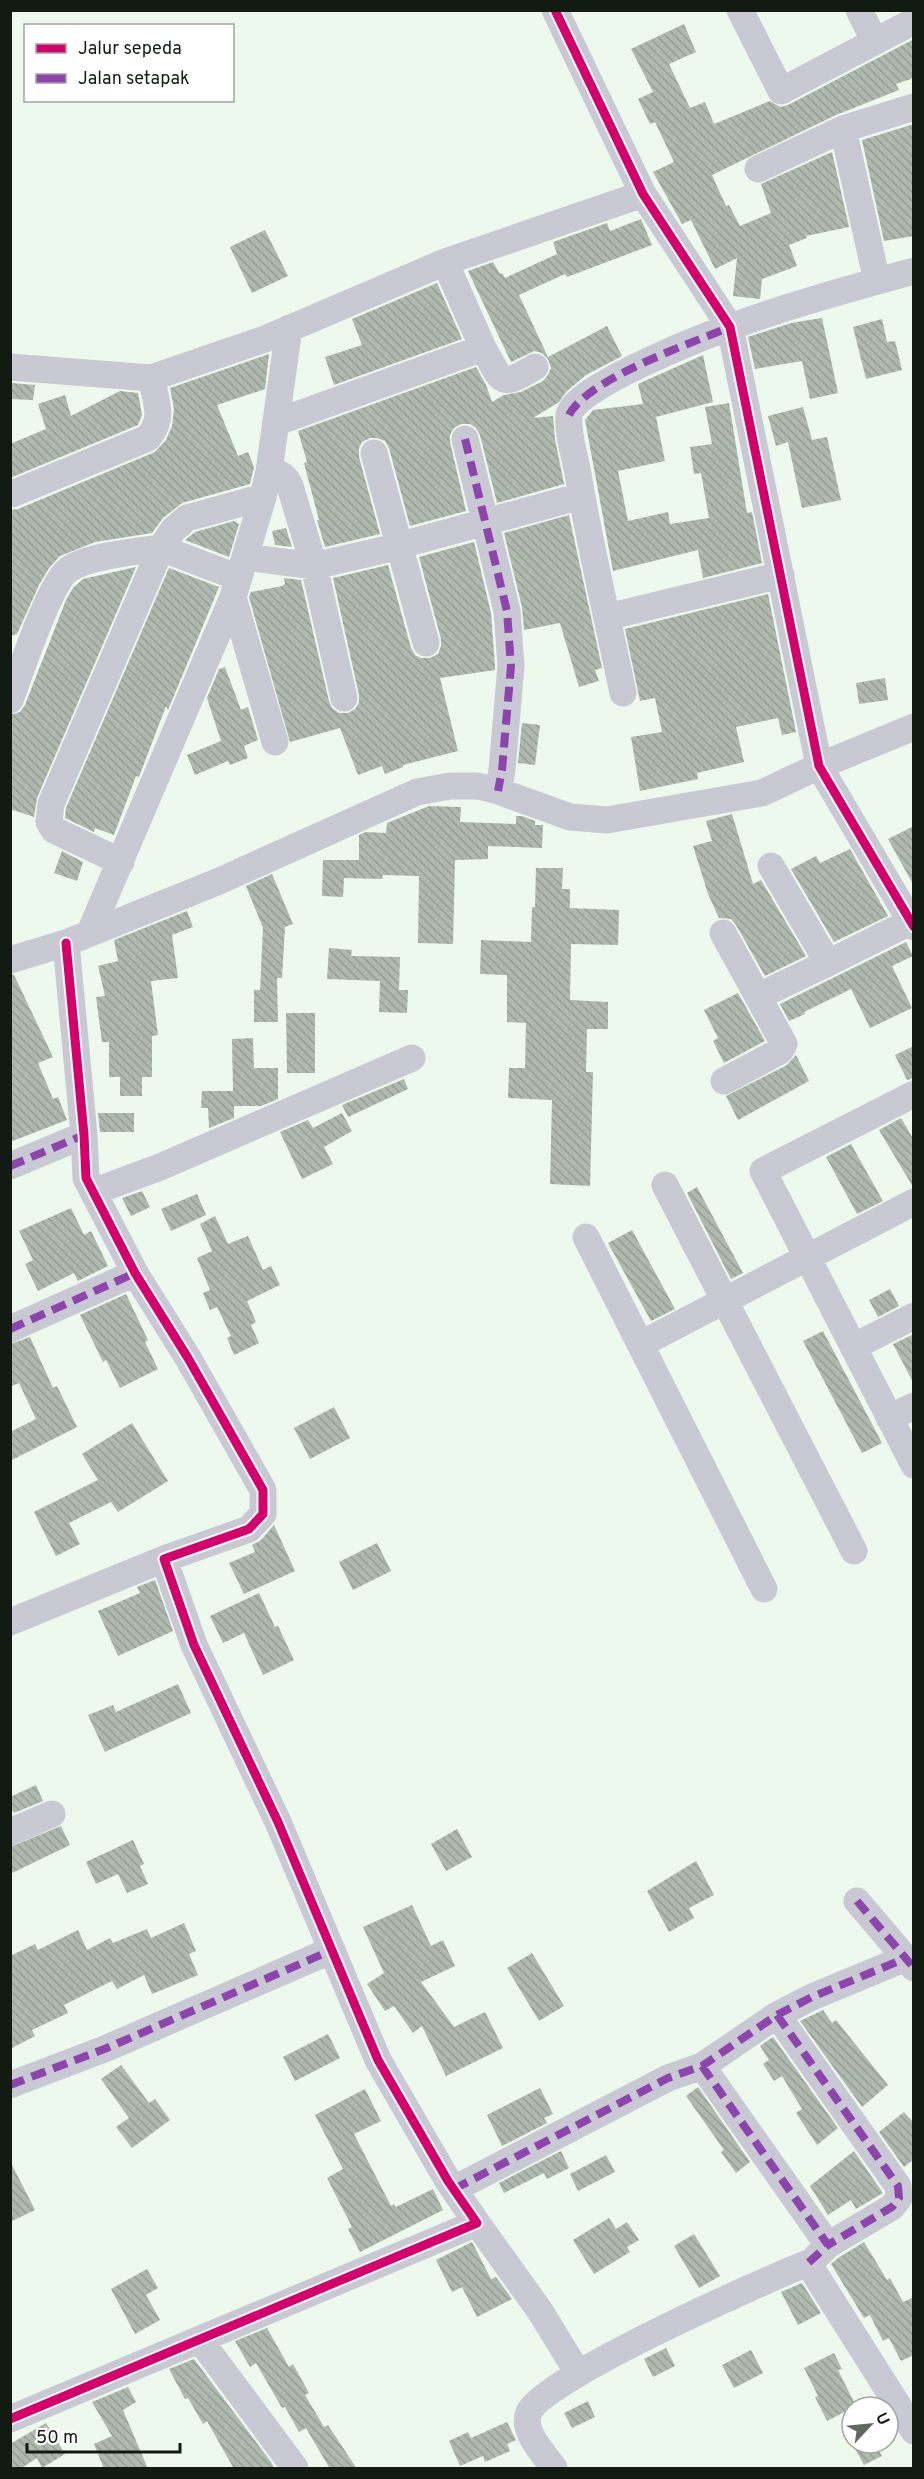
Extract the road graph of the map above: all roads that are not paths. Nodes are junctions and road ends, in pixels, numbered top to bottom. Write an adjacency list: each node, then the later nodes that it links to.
1 (555, 10): 9 (street)
2 (740, 10): 5 (street)
3 (859, 10): 5 (street)
4 (914, 21): 5 (street)
5 (875, 42)
6 (914, 107): 7 (street)
7 (843, 129): 8 (street); 12 (street)
8 (758, 169)
9 (643, 194): 10 (street); 13 (street)
10 (445, 262): 14 (street); 15 (street)
11 (914, 271): 12 (street)
12 (877, 281): 13 (street)
13 (730, 327): 24 (street); 29 (street)
14 (289, 328): 18 (street); 19 (street)
15 (483, 348): 17 (street); 19 (street)
16 (10, 367): 18 (street)
17 (535, 367)
18 (151, 378): 23 (street)
19 (277, 422): 22 (street)
20 (465, 439): 25 (street)
21 (374, 453): 26 (street)
22 (266, 484): 27 (street); 28 (street); 30 (street)
23 (12, 494)
24 (581, 496): 25 (street); 31 (street)
25 (485, 522): 26 (street); 40 (street)
26 (401, 545): 28 (street); 32 (street)
27 (162, 548): 30 (street); 33 (street); 41 (street)
28 (314, 566): 30 (street); 35 (street)
29 (781, 575): 31 (street); 39 (street)
30 (239, 577): 38 (street); 41 (street)
31 (607, 617): 34 (street)
32 (426, 643)
33 (19, 652): 36 (street)
34 (623, 693)
35 (344, 698)
36 (10, 700)
37 (914, 727): 39 (street)
38 (275, 742)
39 (819, 766): 40 (street); 43 (street)
40 (498, 791): 45 (street)
41 (121, 862): 45 (street)
42 (771, 866): 47 (street)
43 (912, 924): 47 (street)
44 (723, 933): 48 (street)
45 (78, 937): 46 (street); 52 (street)
46 (10, 960)
47 (828, 963): 48 (street)
48 (759, 996): 50 (street)
49 (412, 1058): 55 (street)
50 (724, 1081)
51 (914, 1094): 58 (street)
52 (84, 1135): 53 (street); 55 (street)
53 (10, 1166)
54 (665, 1185): 60 (street)
55 (93, 1192): 59 (street)
56 (914, 1202): 58 (street)
57 (586, 1237): 63 (street)
58 (807, 1258): 60 (street); 64 (street)
59 (135, 1273): 62 (street); 69 (street)
60 (725, 1300): 63 (street); 68 (street)
61 (914, 1316): 64 (street)
62 (10, 1329)
63 (642, 1344): 70 (street)
64 (853, 1347): 66 (street)
65 (914, 1406): 66 (street)
66 (889, 1418): 67 (street)
67 (914, 1465)
68 (854, 1551)
69 (164, 1559): 71 (street); 75 (street)
70 (764, 1589)
71 (10, 1622)
72 (52, 1814): 73 (street)
73 (10, 1832)
74 (857, 1901): 76 (street)
75 (332, 1950): 79 (street); 80 (street)
76 (910, 1963): 77 (street)
77 (777, 2015): 78 (street); 82 (street)
78 (702, 2066): 80 (street); 82 (street)
79 (10, 2085)
80 (454, 2189): 81 (street)
81 (477, 2223): 83 (street); 84 (street)
82 (818, 2254): 84 (street); 86 (street)
83 (200, 2340): 85 (street); 87 (street)
84 (578, 2373): 88 (street)
85 (10, 2419)
86 (914, 2431)
87 (295, 2469)
88 (554, 2469)

